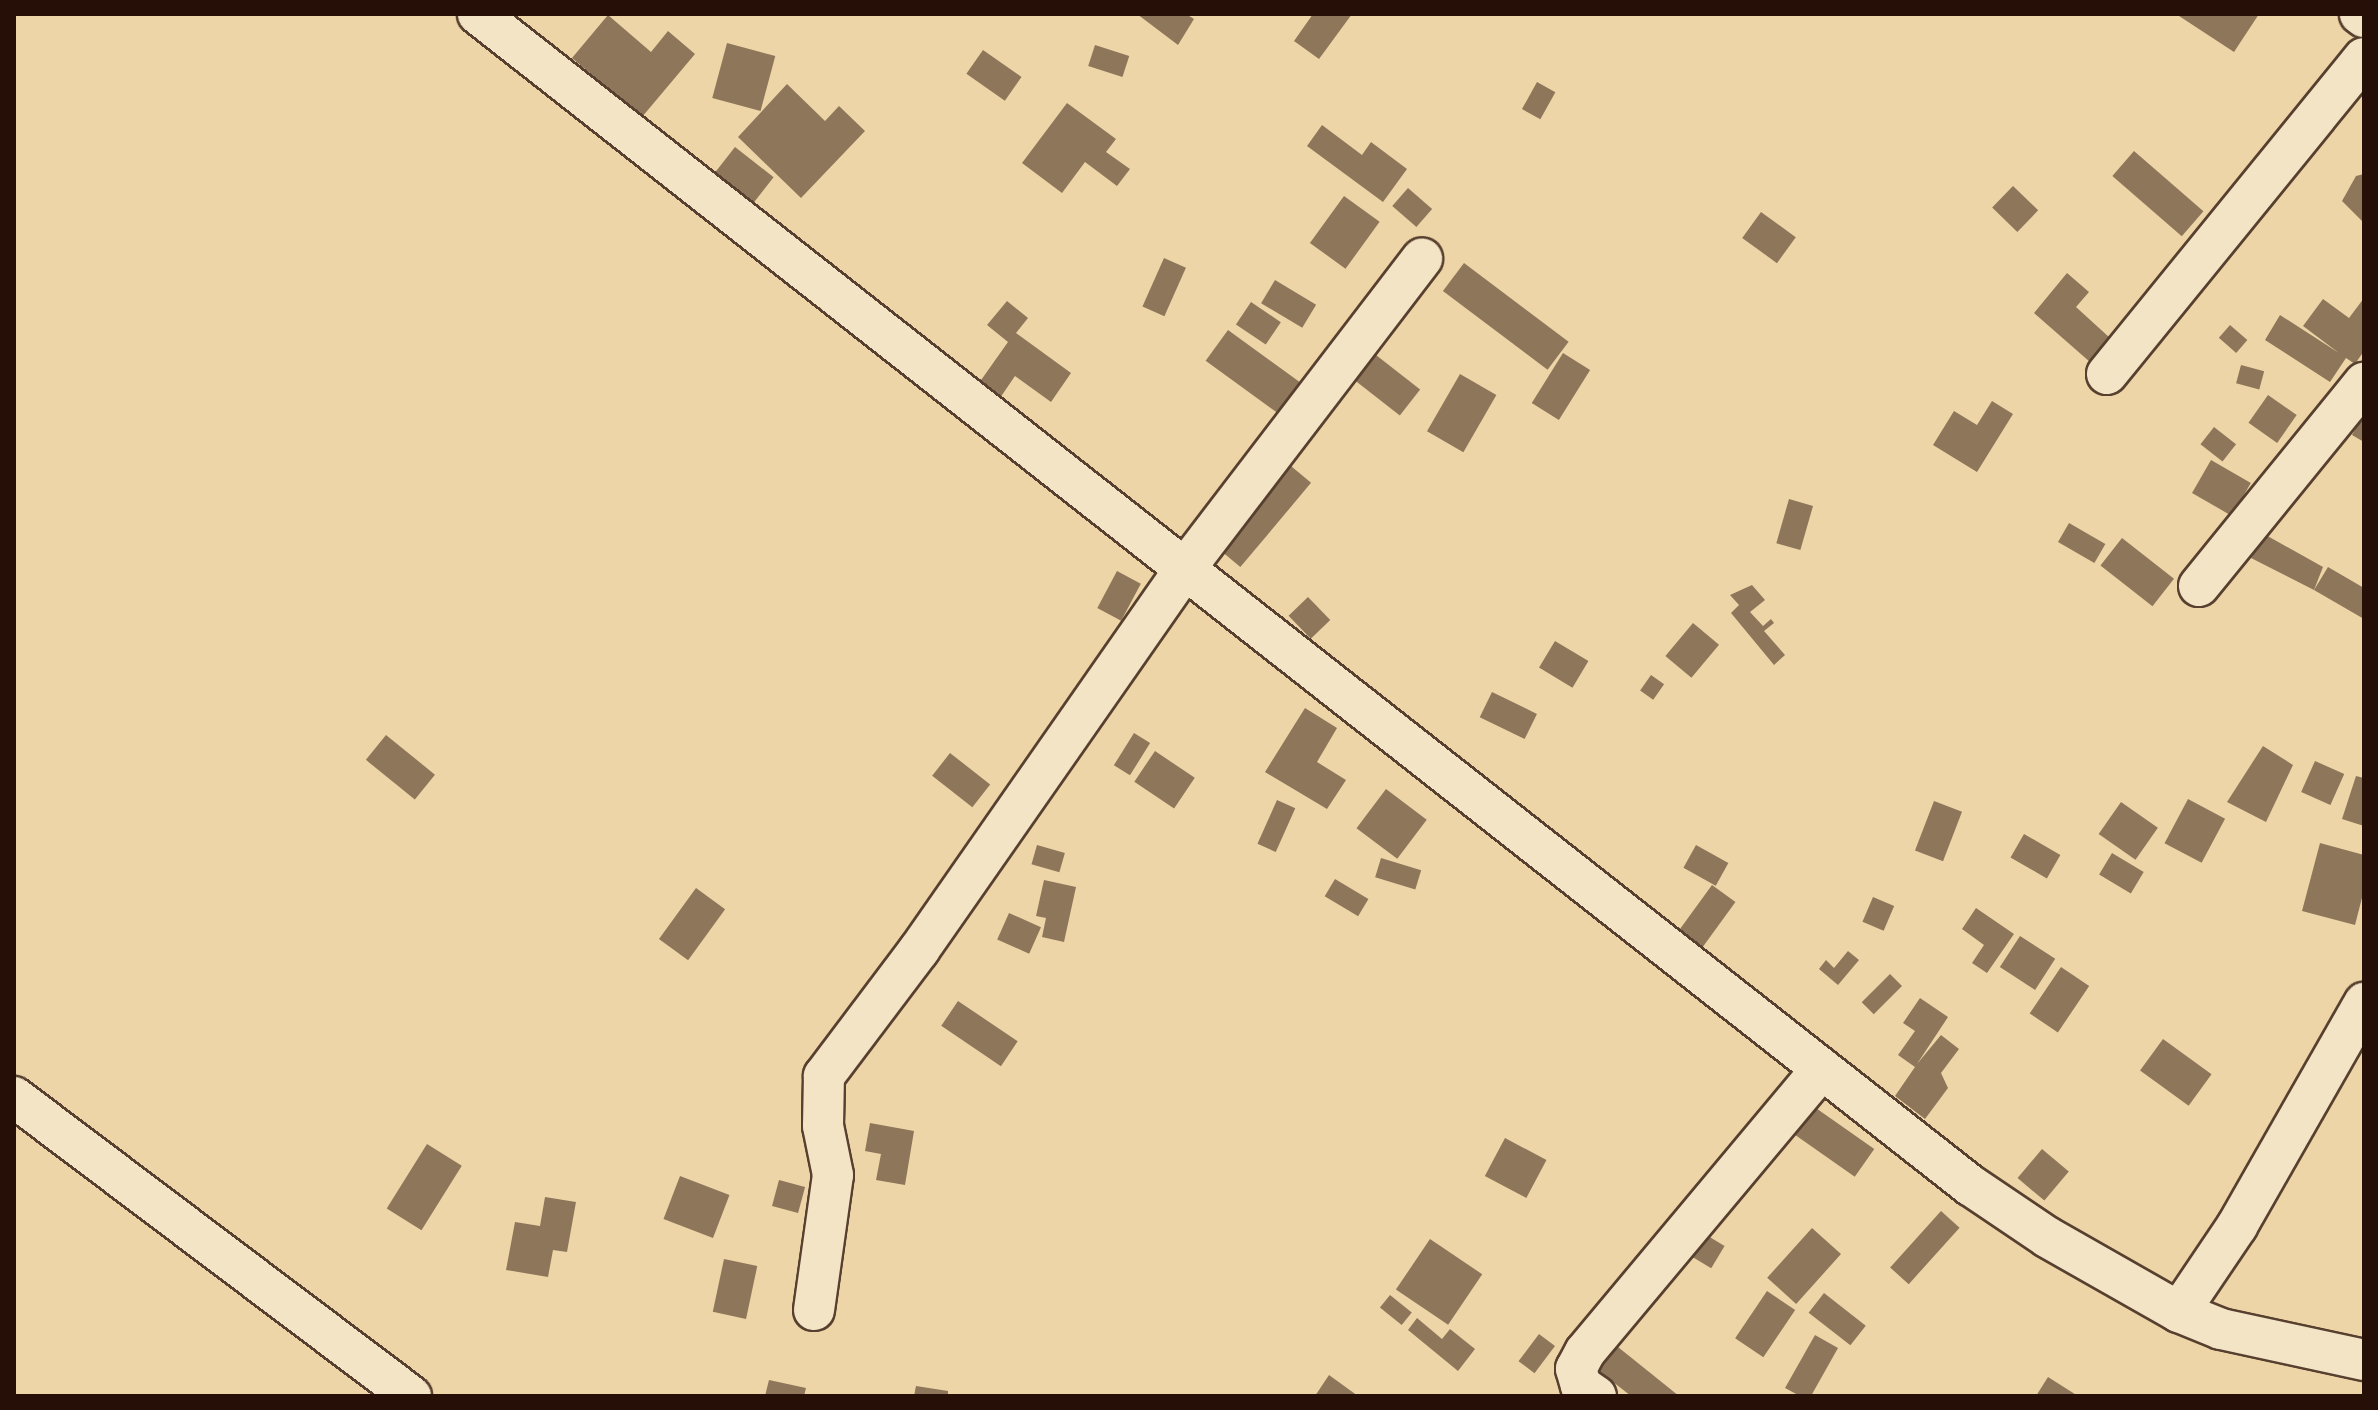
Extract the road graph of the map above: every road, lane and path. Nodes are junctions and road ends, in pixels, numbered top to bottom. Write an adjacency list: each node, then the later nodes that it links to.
1 (478, 14): 6 (street)
2 (2364, 58): 4 (street)
3 (1422, 259): 6 (street)
4 (2107, 374)
5 (2364, 383): 7 (street)
6 (1187, 566): 9 (street); 11 (street)
7 (2199, 586)
8 (2364, 1003): 12 (street)
9 (1822, 1069): 12 (street); 15 (street)
10 (14, 1097): 14 (street)
11 (814, 1310)
12 (2179, 1312): 13 (street)
13 (2364, 1360)
14 (411, 1396)
15 (1596, 1396)

